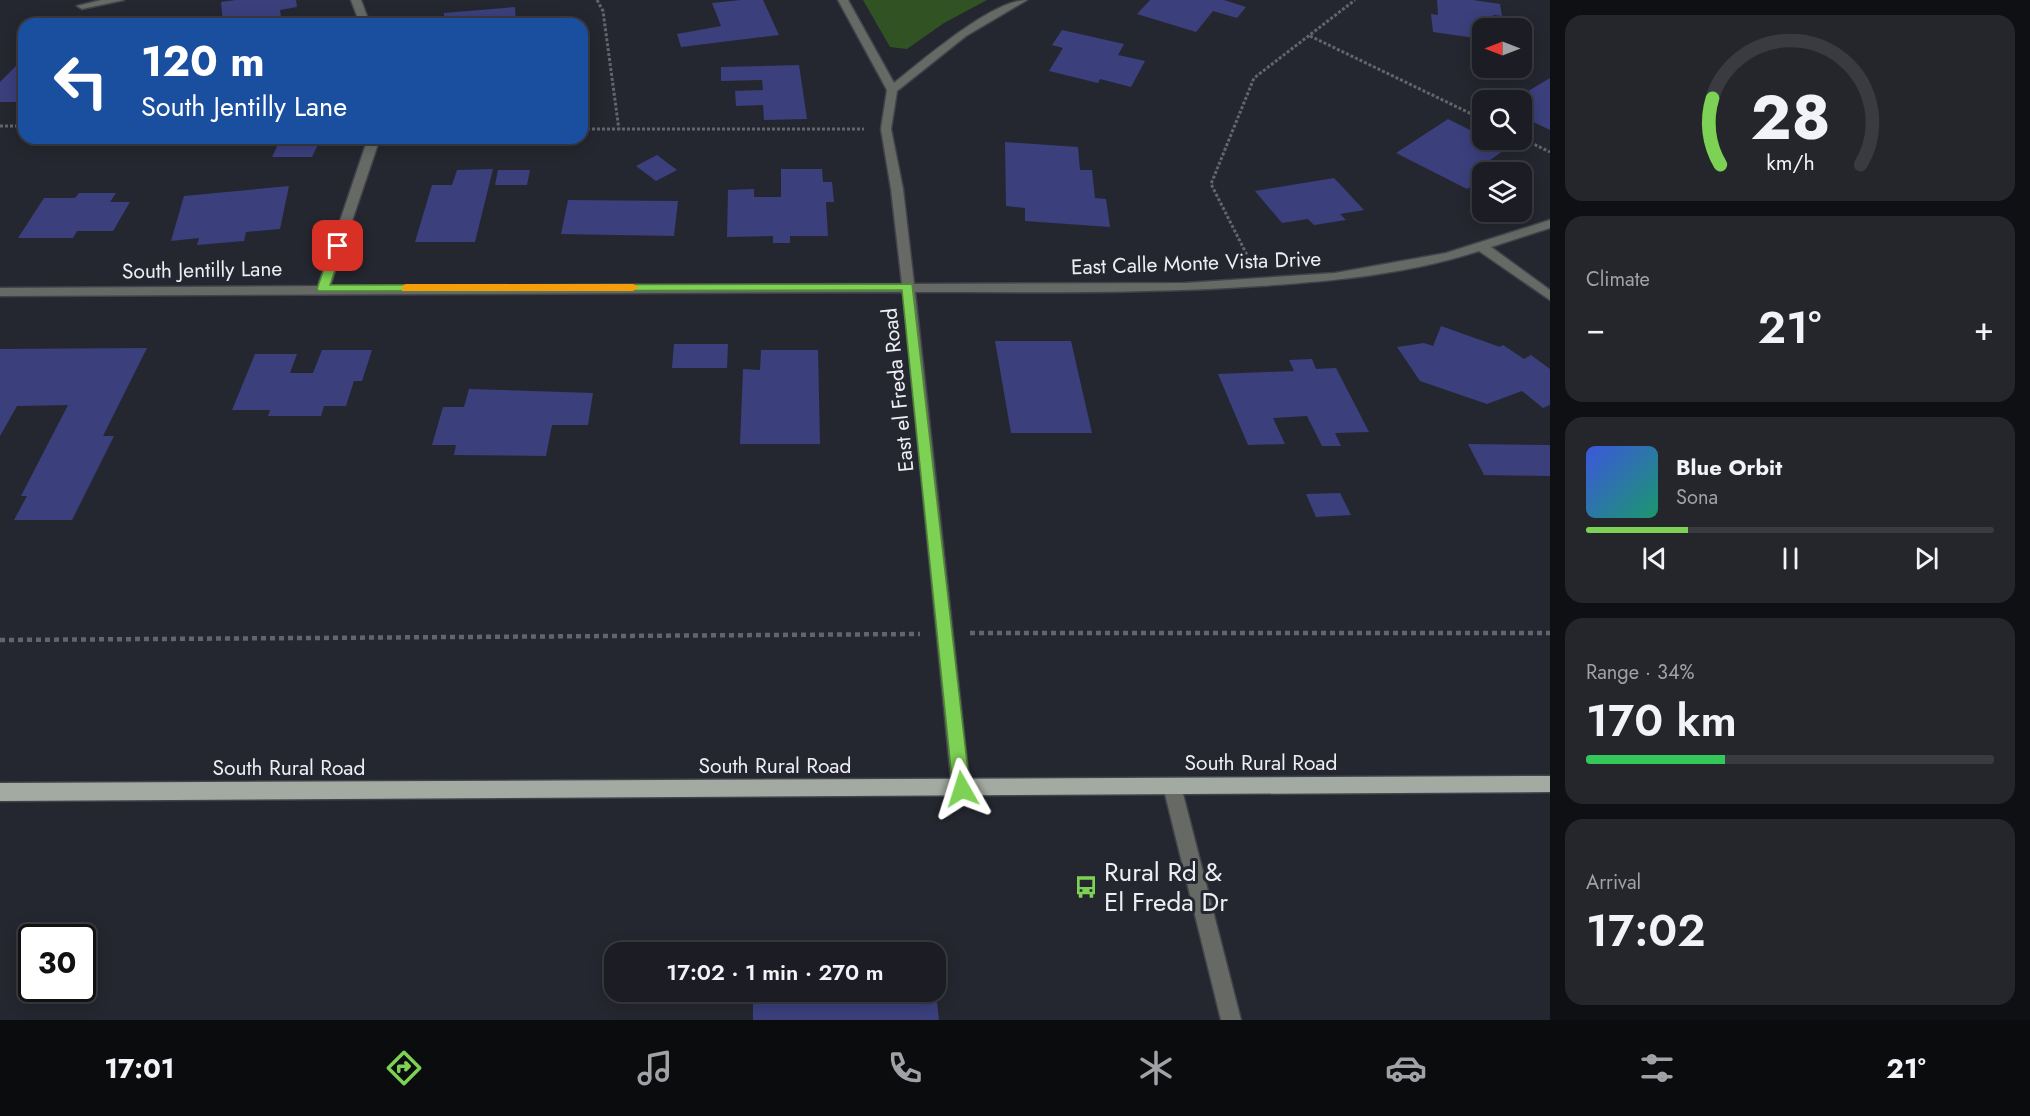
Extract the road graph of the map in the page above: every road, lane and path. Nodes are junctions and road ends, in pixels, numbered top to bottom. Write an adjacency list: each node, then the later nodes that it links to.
1 (119, 0): 7 (street)
2 (356, 0): 8 (street)
3 (597, 0): 15 (path)
4 (843, 0): 10 (street)
5 (1022, 0): 10 (street)
6 (1355, 0): 9 (path)
7 (81, 6)
8 (363, 18)
9 (1310, 36): 11 (path); 22 (path)
10 (892, 90): 16 (street, East el Freda Road)
11 (1472, 114)
12 (0, 126): 13 (path)
13 (18, 126)
14 (588, 129): 15 (path)
15 (619, 129): 16 (path)
16 (886, 129): 23 (street, East el Freda Road)
17 (1532, 143): 19 (path)
18 (372, 144): 24 (street)
19 (1550, 152)
20 (1550, 224): 21 (street, East Calle Monte Vista Drive)
21 (1482, 246): 22 (street, East Calle Monte Vista Drive); 26 (street)
22 (1260, 284): 23 (street, East Calle Monte Vista Drive)
23 (908, 286): 24 (street, South Jentilly Lane); 27 (street, East el Freda Road)
24 (323, 289): 25 (street, South Jentilly Lane)
25 (0, 292)
26 (1550, 296)
27 (946, 633): 28 (path); 29 (path); 32 (street, East el Freda Road)
28 (1550, 633)
29 (0, 640)
30 (1550, 784): 31 (main road, South Rural Road)
31 (1172, 786): 32 (main road, South Rural Road); 34 (street)
32 (962, 789): 33 (main road, South Rural Road)
33 (0, 792)
34 (1231, 1020)

